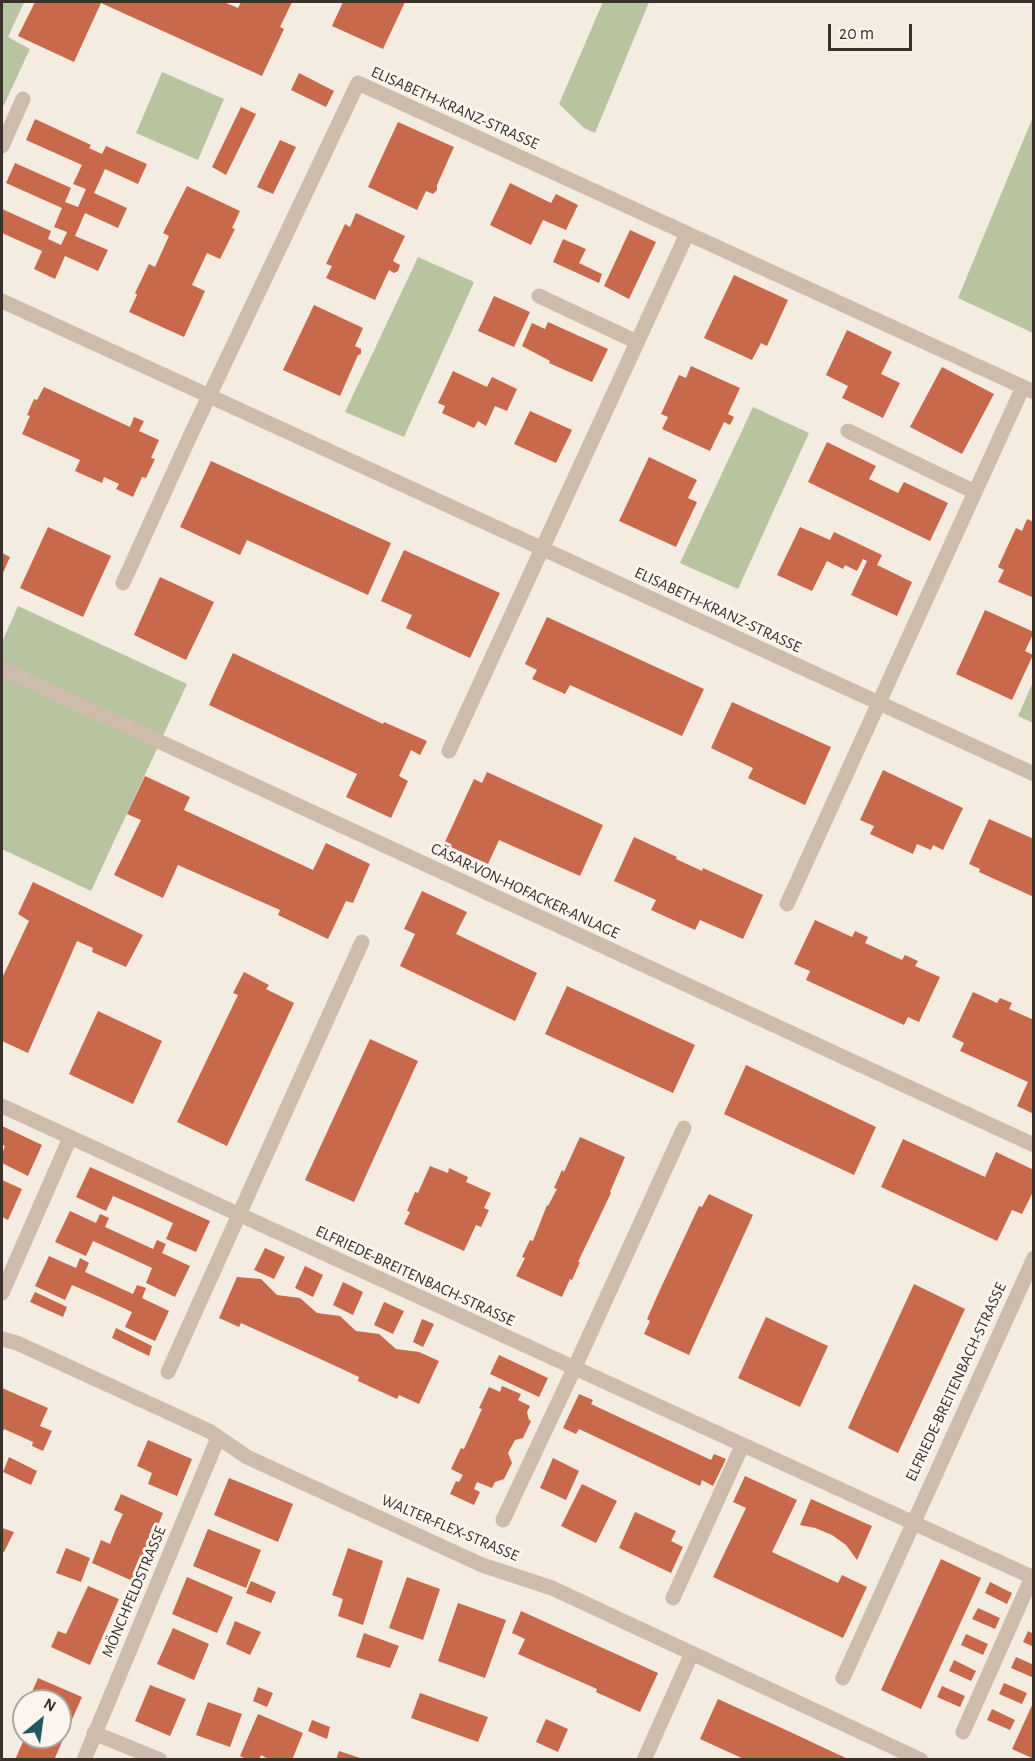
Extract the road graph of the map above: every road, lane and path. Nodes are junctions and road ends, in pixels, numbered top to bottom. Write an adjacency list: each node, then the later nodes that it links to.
1 (23, 99): 2 (street)
2 (2, 146)
3 (687, 234): 6 (street); 7 (street, ELISABETH-KRANZ-STRASSE); 8 (street, ELISABETH-KRANZ-STRASSE)
4 (539, 296): 6 (street)
5 (2, 301): 8 (street, ELISABETH-KRANZ-STRASSE)
6 (637, 342): 11 (street)
7 (1028, 390): 10 (street, ELISABETH-KRANZ-STRASSE)
8 (210, 396): 11 (street, ELISABETH-KRANZ-STRASSE); 12 (street, ELISABETH-KRANZ-STRASSE)
9 (848, 430): 10 (street)
10 (975, 492): 14 (street, ELISABETH-KRANZ-STRASSE)
11 (541, 549): 14 (street, ELISABETH-KRANZ-STRASSE); 15 (street)
12 (123, 583)
13 (2, 669): 22 (street, CÄSAR-VON-HOFACKER-ANLAGE)
14 (879, 704): 16 (street, ELISABETH-KRANZ-STRASSE); 17 (street, ELISABETH-KRANZ-STRASSE)
15 (449, 751)
16 (1034, 774)
17 (787, 904)
18 (362, 942): 23 (street)
19 (2, 1106): 21 (street, ELFRIEDE-BREITENBACH-STRASSE)
20 (684, 1128): 27 (street)
21 (70, 1138): 23 (street, ELFRIEDE-BREITENBACH-STRASSE); 25 (street)
22 (1034, 1145)
23 (240, 1215): 27 (street, ELFRIEDE-BREITENBACH-STRASSE); 28 (street)
24 (1034, 1258): 32 (street, ELFRIEDE-BREITENBACH-STRASSE)
25 (2, 1293)
26 (2, 1340): 29 (street, WALTER-FLEX-STRASSE)
27 (574, 1370): 30 (street, ELFRIEDE-BREITENBACH-STRASSE); 31 (street)
28 (168, 1372)
29 (218, 1438): 35 (street, WALTER-FLEX-STRASSE); 38 (street, MÖNCHFELDSTRASSE)
30 (742, 1446): 32 (street, ELFRIEDE-BREITENBACH-STRASSE); 34 (street)
31 (503, 1520)
32 (912, 1522): 33 (street, ELFRIEDE-BREITENBACH-STRASSE); 36 (street, ELFRIEDE-BREITENBACH-STRASSE)
33 (1033, 1578): 37 (street, ELFRIEDE-BREITENBACH-STRASSE)
34 (672, 1598)
35 (692, 1653): 41 (street); 42 (street, WALTER-FLEX-STRASSE)
36 (843, 1678)
37 (963, 1732)
38 (94, 1733): 39 (street, MÖNCHFELDSTRASSE); 40 (street)
39 (84, 1760)
40 (160, 1760)
41 (644, 1760)
42 (921, 1760)

